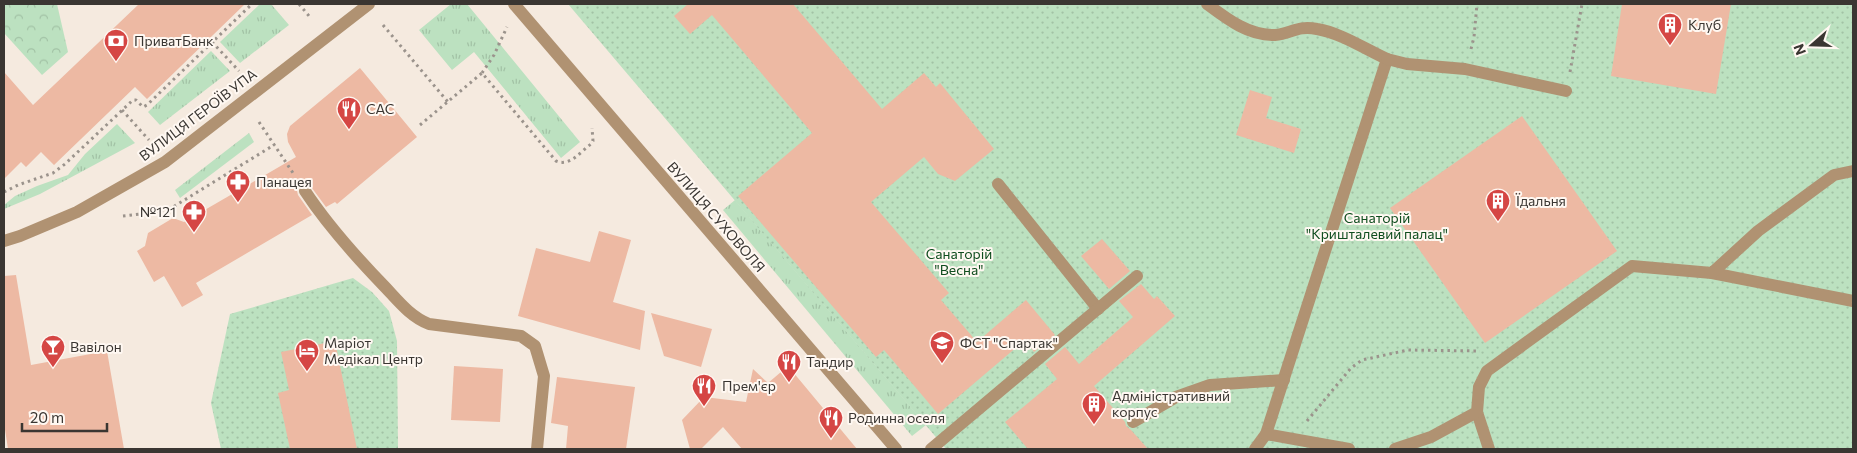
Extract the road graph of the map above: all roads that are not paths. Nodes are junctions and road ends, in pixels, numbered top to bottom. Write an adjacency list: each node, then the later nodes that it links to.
1 (369, 4): 9 (street, ВУЛИЦЯ ГЕРОЇВ УПА)
2 (514, 4): 19 (street, ВУЛИЦЯ СУХОВОЛЯ)
3 (1207, 4): 4 (street)
4 (1387, 59): 5 (street); 14 (street)
5 (1566, 91)
6 (1853, 171): 10 (street)
7 (998, 184): 13 (street)
8 (305, 191): 18 (street)
9 (4, 241)
10 (1712, 273): 12 (street); 15 (street)
11 (1137, 276): 13 (street)
12 (1853, 301)
13 (1098, 309): 20 (street)
14 (1284, 380): 16 (street); 17 (street)
15 (1477, 412): 23 (street); 24 (street)
16 (1133, 422)
17 (1266, 434): 21 (street); 22 (street)
18 (536, 449)
19 (896, 449)
20 (931, 449)
21 (1255, 449)
22 (1350, 449)
23 (1395, 449)
24 (1489, 449)

